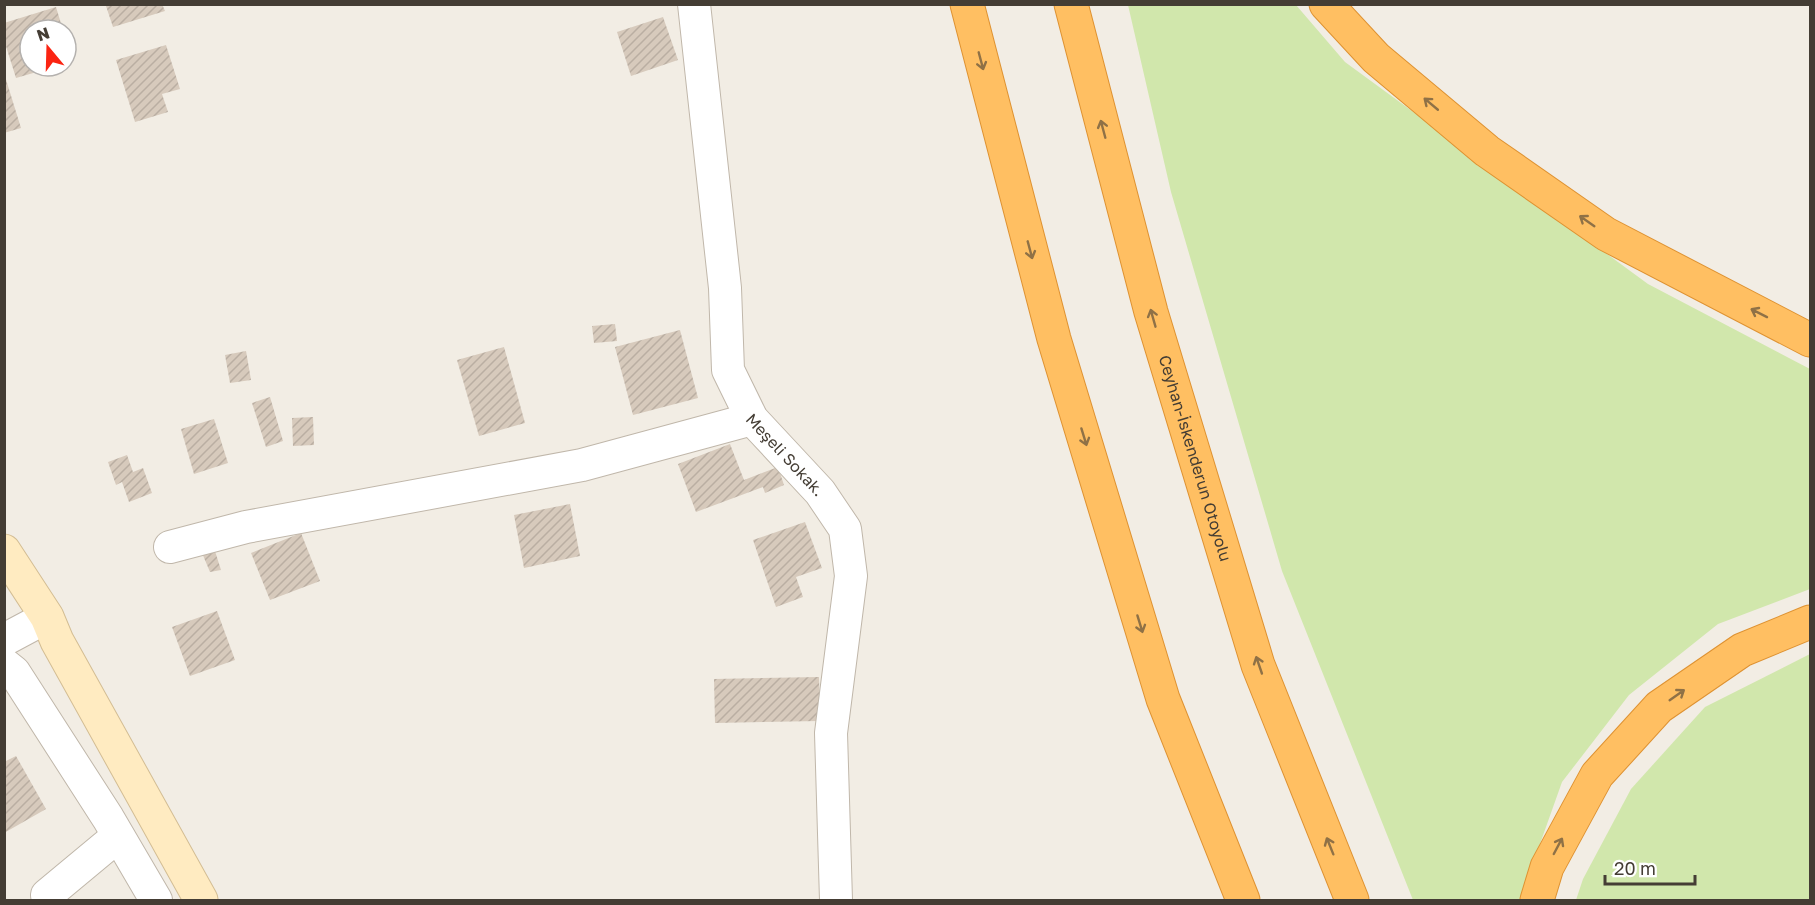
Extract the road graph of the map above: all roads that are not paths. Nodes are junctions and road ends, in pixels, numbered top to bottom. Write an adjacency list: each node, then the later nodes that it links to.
1 (694, 4): 6 (street, Meşeli Sokak.)
2 (967, 4): 13 (highway, one-way to 13)
3 (1071, 4): 21 (highway, Ceyhan-İskenderun Otoyolu, one-way to 3)
4 (1326, 4): 5 (highway, one-way to 4)
5 (1810, 340)
6 (752, 419): 7 (street); 18 (street, Meşeli Sokak.)
7 (170, 547)
8 (4, 551): 9 (street)
9 (47, 617): 11 (street); 17 (street)
10 (1810, 622): 22 (highway, one-way to 10)
11 (4, 640)
12 (4, 664): 14 (street)
13 (1163, 699): 19 (highway); 20 (highway)
14 (118, 836): 15 (street); 16 (street)
15 (47, 895)
16 (156, 900)
17 (201, 900)
18 (836, 900)
19 (1236, 900)
20 (1243, 900)
21 (1352, 900)
22 (1537, 900)

